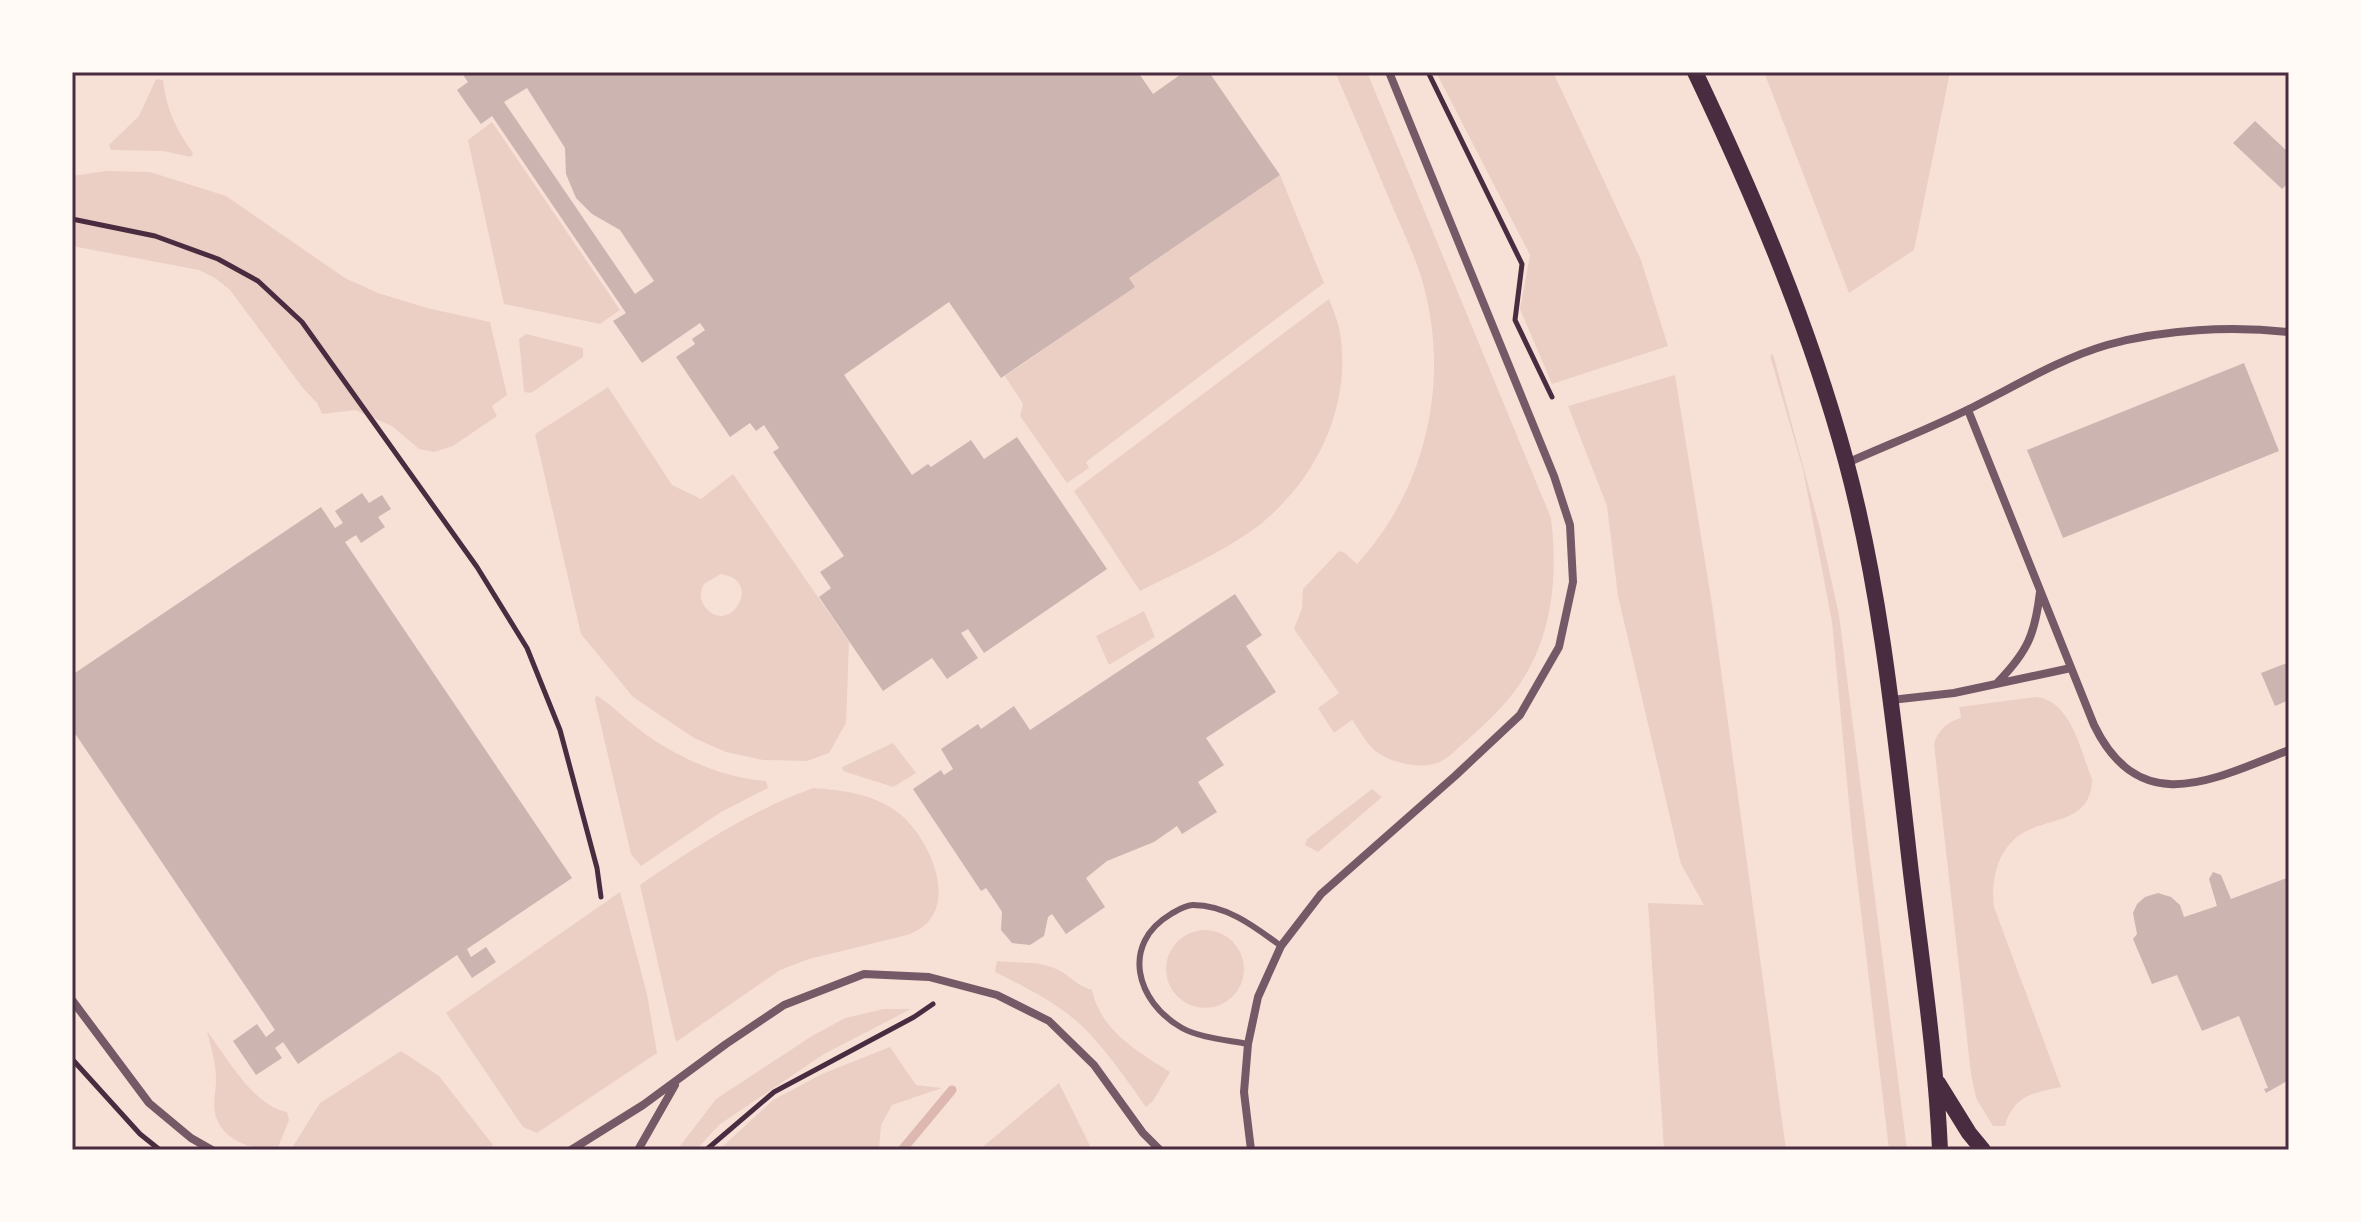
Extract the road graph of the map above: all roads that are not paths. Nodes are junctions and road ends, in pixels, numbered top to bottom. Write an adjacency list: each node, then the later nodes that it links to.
1 (1389, 72): 11 (street)
2 (1695, 72): 5 (main road)
3 (2289, 332): 4 (street)
4 (1968, 410): 5 (street); 6 (street)
5 (1847, 463): 9 (main road)
6 (2040, 591): 7 (street); 8 (street)
7 (2071, 668): 8 (street); 10 (street)
8 (1997, 683): 9 (street)
9 (1891, 700): 15 (main road)
10 (2289, 750)
11 (1281, 946): 13 (street); 13 (lane)
12 (72, 1000): 16 (street)
13 (1248, 1044): 20 (street)
14 (677, 1082): 17 (street); 18 (street); 19 (street)
15 (1937, 1082): 21 (main road); 22 (main road)
16 (212, 1150)
17 (571, 1150)
18 (638, 1150)
19 (1160, 1150)
20 (1251, 1150)
21 (1940, 1150)
22 (1983, 1150)

